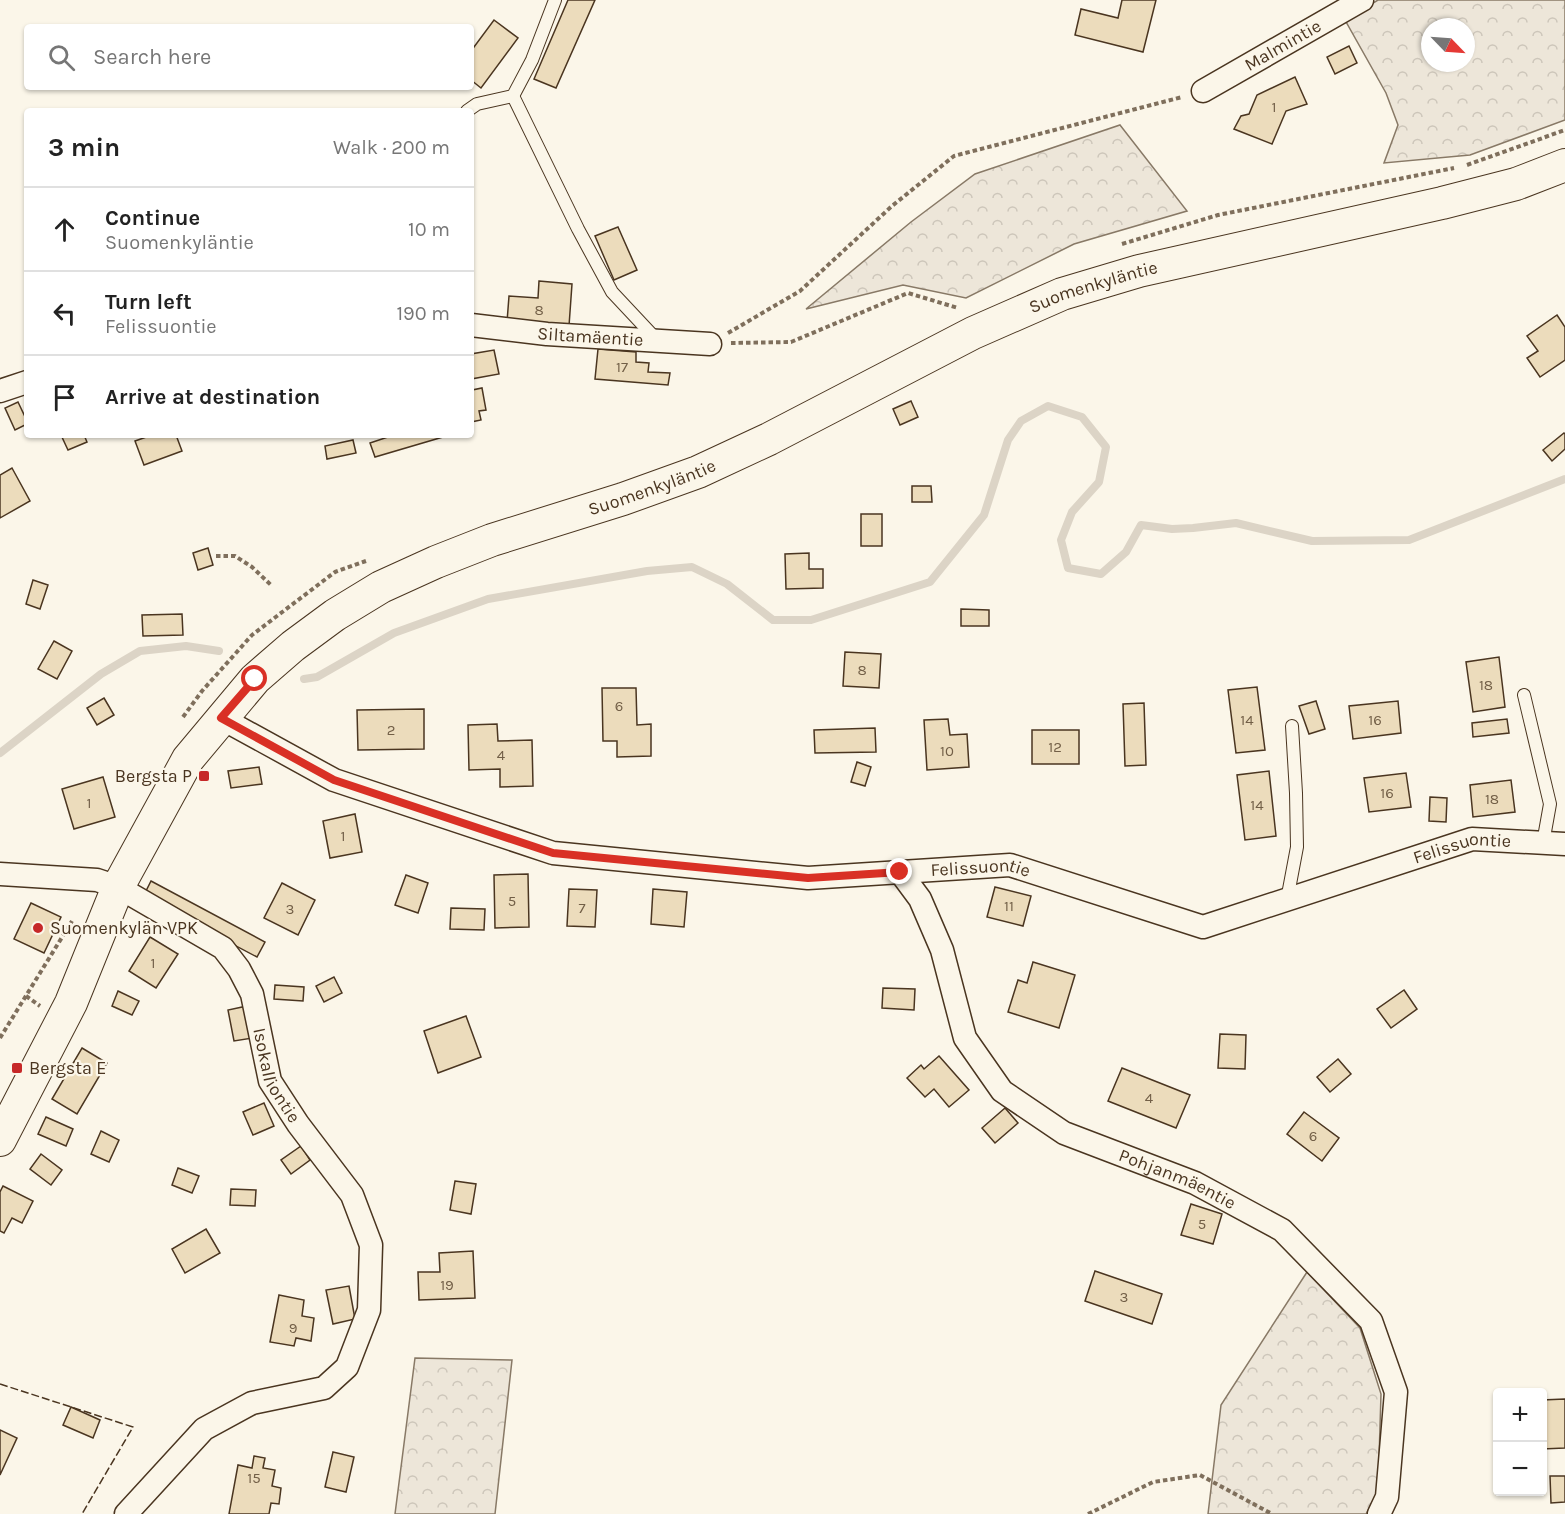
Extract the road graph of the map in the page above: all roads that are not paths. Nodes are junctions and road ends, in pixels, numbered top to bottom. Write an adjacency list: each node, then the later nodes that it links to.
1 (555, 0): 4 (lane)
2 (1362, 0): 3 (street, Malmintie)
3 (1203, 91)
4 (513, 96): 5 (lane); 8 (lane)
5 (471, 108)
6 (1565, 165): 13 (street, Suomenkyläntie)
7 (474, 325): 8 (street, Siltamäentie)
8 (658, 340): 9 (street, Siltamäentie)
9 (710, 344)
10 (24, 383): 11 (street)
11 (0, 391)
12 (1524, 695): 15 (lane)
13 (221, 718): 16 (street, Felissuontie); 18 (street, Suomenkyläntie)
14 (1292, 726): 19 (lane)
15 (1554, 843): 19 (street, Felissuontie)
16 (900, 872): 19 (street, Felissuontie); 22 (street, Pohjanmäentie)
17 (0, 874): 18 (street, Isokalliontie)
18 (118, 887): 20 (street, Suomenkyläntie); 21 (street, Isokalliontie)
19 (1287, 900)
20 (0, 1140)
21 (126, 1514)
22 (1379, 1514)

